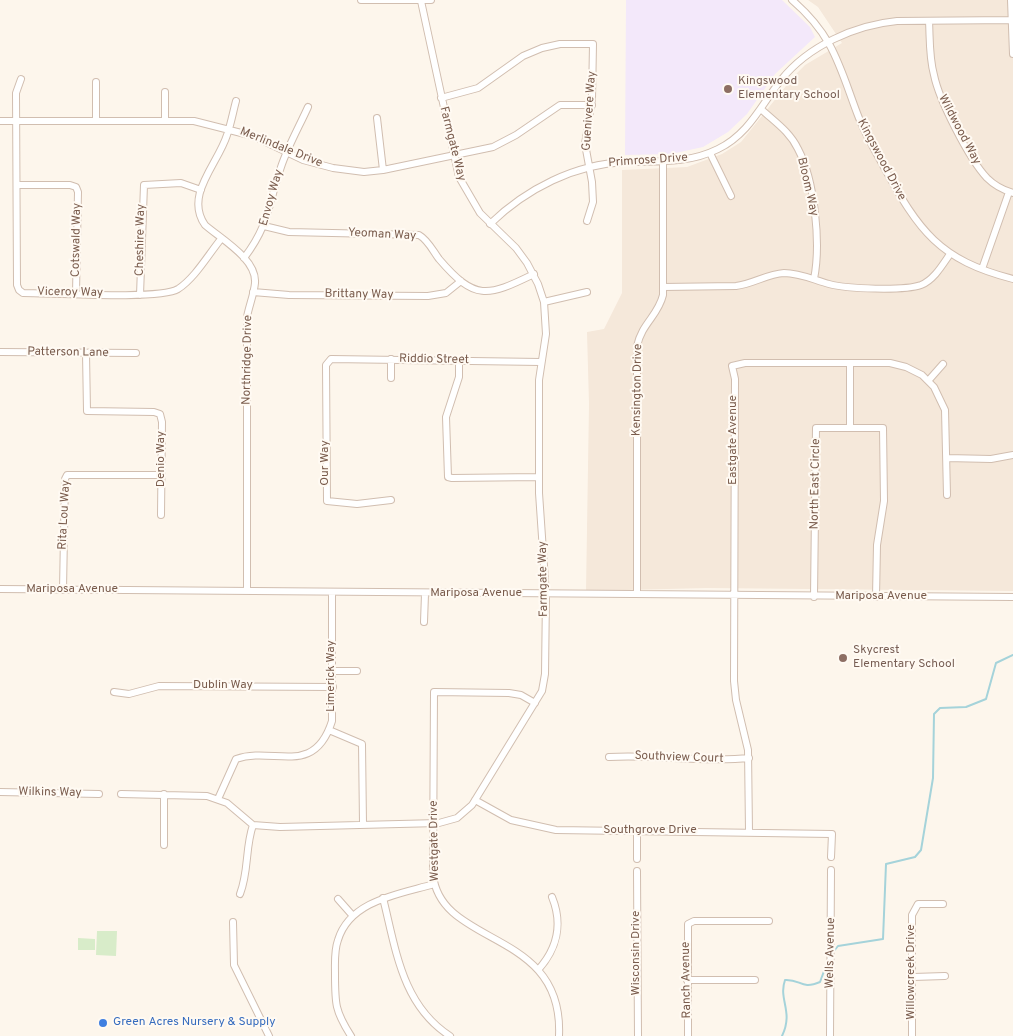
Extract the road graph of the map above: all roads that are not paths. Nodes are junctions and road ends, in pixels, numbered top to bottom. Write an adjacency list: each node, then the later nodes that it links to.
1 (360, 0): 5 (street)
2 (431, 0): 5 (street)
3 (792, 0): 8 (street, Kingswood Drive)
4 (1011, 0): 6 (street)
5 (421, 1): 13 (street, Farmgate Way)
6 (1012, 20): 7 (street, Primrose Drive); 9 (street)
7 (929, 21): 8 (street, Primrose Drive); 32 (street, Wildwood Way)
8 (829, 42): 17 (street, Primrose Drive); 38 (street, Kingswood Drive)
9 (1013, 54)
10 (21, 80): 21 (street, Viceroy Way)
11 (96, 82): 22 (street)
12 (165, 92): 19 (street)
13 (441, 98): 15 (street, Guenivere Way); 26 (street, Farmgate Way)
14 (236, 101): 23 (street, Northridge Drive)
15 (592, 105): 26 (street, Merlindale Drive); 28 (street, Guenivere Way)
16 (308, 107): 24 (street, Envoy Way)
17 (762, 110): 25 (street, Primrose Drive); 42 (street, Bloom Way)
18 (377, 118): 29 (street)
19 (165, 120): 22 (street, Merlindale Drive); 23 (street, Merlindale Drive)
20 (0, 121): 21 (street, Merlindale Drive)
21 (16, 121): 22 (street, Merlindale Drive); 30 (street, Viceroy Way)
22 (96, 121)
23 (229, 128): 24 (street, Merlindale Drive); 31 (street, Northridge Drive)
24 (287, 151): 29 (street, Merlindale Drive); 36 (street, Envoy Way)
25 (710, 152): 27 (street, Primrose Drive); 33 (street)
26 (453, 156): 29 (street, Merlindale Drive); 35 (street, Farmgate Way)
27 (663, 163): 28 (street, Primrose Drive); 45 (street, Kensington Drive)
28 (589, 167): 34 (street, Guenivere Way); 35 (street, Primrose Drive)
29 (383, 170)
30 (17, 185): 48 (street, Viceroy Way); 48 (street, Cotswald Way)
31 (201, 190): 37 (street, Northridge Drive); 49 (street, Cheshire Way)
32 (1011, 193): 40 (street)
33 (731, 196)
34 (587, 221)
35 (490, 224): 41 (street, Farmgate Way)
36 (264, 226): 39 (street, Envoy Way); 44 (street, Yeoman Way)
37 (221, 239): 39 (street, Northridge Drive); 49 (street, Viceroy Way)
38 (950, 254): 40 (street, Kingswood Drive); 42 (street)
39 (244, 258): 46 (street, Northridge Drive)
40 (982, 269): 43 (street, Kingswood Drive)
41 (534, 274): 44 (street, Yeoman Way); 50 (street, Farmgate Way)
42 (814, 279): 45 (street)
43 (1013, 279)
44 (461, 281): 46 (street, Brittany Way)
45 (663, 287): 76 (street, Kensington Drive)
46 (253, 292): 72 (street, Northridge Drive)
47 (587, 292): 50 (street)
48 (76, 293): 49 (street, Viceroy Way)
49 (140, 294)
50 (544, 302): 57 (street, Farmgate Way)
51 (0, 352): 52 (street, Patterson Lane)
52 (86, 353): 53 (street, Patterson Lane); 65 (street, Denio Way)
53 (136, 353)
54 (391, 359): 55 (street, Riddio Street); 56 (street, Riddio Street); 60 (street)
55 (459, 360): 57 (street, Riddio Street); 66 (street)
56 (328, 361): 68 (street, Our Way)
57 (541, 362): 66 (street, Farmgate Way)
58 (850, 364): 61 (street, Eastgate Avenue); 62 (street); 77 (street, Eastgate Avenue)
59 (943, 364): 61 (street)
60 (391, 378)
61 (928, 381): 64 (street, Eastgate Avenue)
62 (850, 428): 78 (street, North East Circle); 79 (street, North East Circle)
63 (1013, 454): 64 (street)
64 (947, 458): 67 (street, Eastgate Avenue)
65 (161, 475): 69 (street, Denio Way); 71 (street, Rita Lou Way)
66 (539, 477): 75 (street, Farmgate Way)
67 (947, 495)
68 (390, 500)
69 (161, 515)
70 (0, 589): 71 (street, Mariposa Avenue)
71 (63, 590): 72 (street, Mariposa Avenue)
72 (247, 590): 73 (street, Mariposa Avenue)
73 (332, 593): 74 (street, Mariposa Avenue); 82 (street, Limerick Way)
74 (425, 594): 75 (street, Mariposa Avenue); 81 (street)
75 (546, 594): 76 (street, Mariposa Avenue); 86 (street, Farmgate Way)
76 (637, 594): 77 (street, Mariposa Avenue)
77 (734, 596): 78 (street, Mariposa Avenue); 89 (street, Eastgate Avenue)
78 (814, 597): 79 (street, Mariposa Avenue)
79 (876, 597): 80 (street, Mariposa Avenue)
80 (1013, 597)
81 (424, 622)
82 (333, 671): 83 (street); 84 (street, Limerick Way)
83 (357, 672)
84 (333, 687): 85 (street, Dublin Way); 87 (street, Limerick Way)
85 (114, 692)
86 (535, 703): 95 (street, Farmgate Way); 98 (street, Westgate Drive)
87 (329, 730): 94 (street, Limerick Way); 97 (street)
88 (609, 758): 89 (street, Southview Court)
89 (749, 758): 100 (street, Eastgate Avenue)
90 (0, 792): 91 (street, Wilkins Way)
91 (100, 794)
92 (121, 794): 93 (street, Farmgate Way)
93 (164, 794): 94 (street, Farmgate Way); 101 (street)
94 (218, 799): 96 (street, Farmgate Way)
95 (475, 800): 98 (street, Farmgate Way); 99 (street, Southgrove Drive)
96 (253, 824): 97 (street, Farmgate Way); 107 (street)
97 (363, 824): 98 (street, Farmgate Way)
98 (434, 824): 106 (street, Westgate Drive)
99 (637, 831): 100 (street, Southgrove Drive); 103 (street)
100 (749, 832): 102 (street, Southgrove Drive)
101 (164, 846)
102 (831, 858)
103 (637, 860)
104 (831, 870): 126 (street, Wells Avenue)
105 (637, 871): 124 (street, Wisconsin Drive)
106 (434, 884): 110 (street); 115 (street, Westgate Drive)
107 (240, 894)
108 (552, 897): 115 (street)
109 (338, 898): 112 (street)
110 (383, 898): 112 (street); 122 (street)
111 (943, 904): 117 (street, Willowcreek Drive)
112 (353, 916): 121 (street)
113 (769, 921): 118 (street, Ranch Avenue)
114 (233, 922): 120 (street)
115 (538, 970): 123 (street, Westgate Drive)
116 (945, 976): 117 (street)
117 (913, 977): 127 (street, Willowcreek Drive)
118 (687, 980): 119 (street); 125 (street, Ranch Avenue)
119 (755, 980)
120 (269, 1036)
121 (352, 1036)
122 (450, 1036)
123 (559, 1036)
124 (638, 1036)
125 (688, 1036)
126 (830, 1036)
127 (912, 1036)

